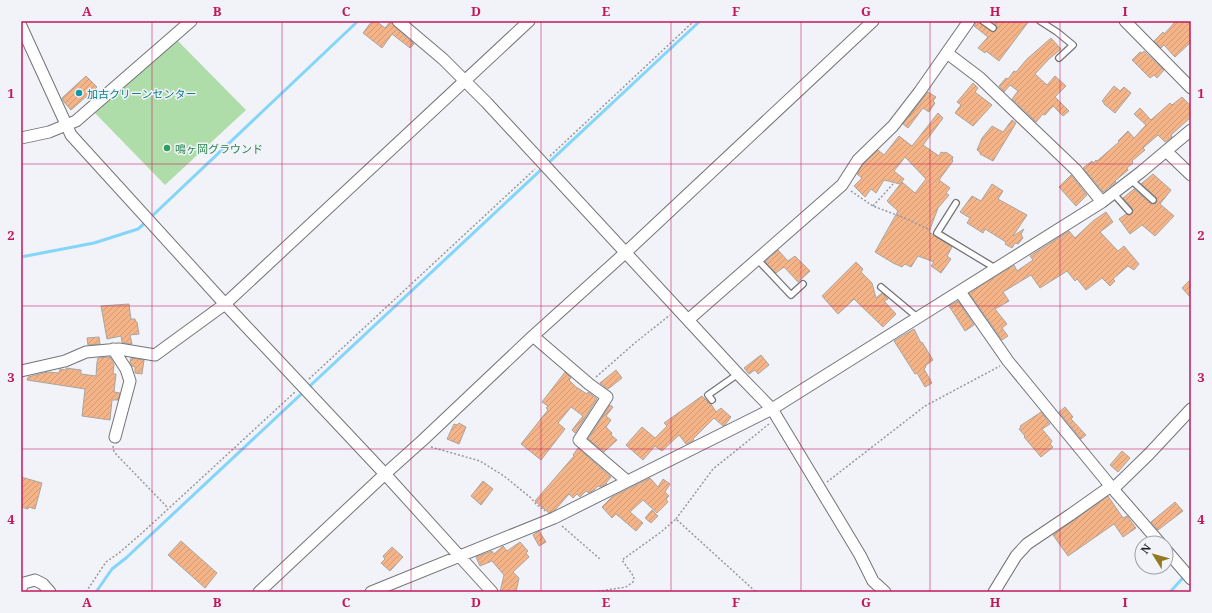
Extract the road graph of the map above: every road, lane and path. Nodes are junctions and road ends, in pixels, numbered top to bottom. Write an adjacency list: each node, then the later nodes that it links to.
1 (191, 21): 16 (street)
2 (398, 21): 14 (street)
3 (529, 21): 14 (street)
4 (694, 21): 20 (path)
5 (873, 21): 32 (street)
6 (969, 21): 12 (street)
7 (983, 21): 11 (lane)
8 (1040, 21): 13 (lane)
9 (1125, 21): 15 (street)
10 (21, 26): 16 (street)
11 (993, 28)
12 (947, 53): 24 (street); 27 (street)
13 (1059, 58)
14 (465, 81): 20 (street); 38 (street)
15 (1191, 88)
16 (66, 126): 18 (street); 38 (street)
17 (1191, 130): 19 (street)
18 (21, 138)
19 (1166, 151): 21 (street); 22 (street)
20 (542, 163): 32 (street); 48 (path)
21 (1191, 175)
22 (1131, 180): 25 (street); 26 (lane)
23 (893, 184): 29 (path)
24 (842, 185): 29 (path); 33 (street)
25 (1113, 193): 27 (street); 30 (lane)
26 (1153, 200)
27 (1102, 202): 34 (street)
28 (956, 203): 31 (lane)
29 (873, 206): 31 (path)
30 (1129, 211)
31 (937, 233): 34 (lane)
32 (625, 253): 39 (street); 42 (street)
33 (757, 259): 35 (lane); 41 (street)
34 (995, 268): 37 (street)
35 (803, 284)
36 (881, 287): 40 (lane)
37 (960, 292): 40 (street); 44 (street)
38 (225, 304): 43 (street); 48 (street)
39 (678, 309): 41 (street); 47 (path)
40 (917, 317): 51 (street)
41 (688, 320): 46 (street)
42 (533, 336): 47 (street); 54 (street)
43 (113, 349): 45 (street); 53 (street)
44 (1008, 361): 57 (street); 58 (path)
45 (21, 371)
46 (738, 374): 49 (lane); 51 (street)
47 (589, 384): 56 (street)
48 (302, 386): 55 (street); 59 (path)
49 (712, 400)
50 (1191, 408): 57 (street)
51 (772, 409): 52 (street); 56 (street)
52 (778, 419): 58 (street); 61 (path)
53 (115, 437): 59 (path)
54 (424, 440): 55 (street); 60 (path)
55 (385, 474): 63 (street); 70 (street)
56 (627, 481): 60 (street)
57 (1112, 487): 62 (street); 76 (street)
58 (819, 488): 75 (street)
59 (168, 508): 69 (path)
60 (554, 518): 63 (street); 64 (path)
61 (676, 519): 73 (path); 74 (path)
62 (1153, 535)
63 (460, 556): 71 (street); 72 (street)
64 (600, 559)
65 (1174, 559): 66 (street)
66 (1191, 579)
67 (21, 588): 68 (street)
68 (50, 592)
69 (86, 592)
70 (259, 592)
71 (371, 592)
72 (492, 592)
73 (594, 592)
74 (756, 592)
75 (885, 592)
76 (994, 592)

